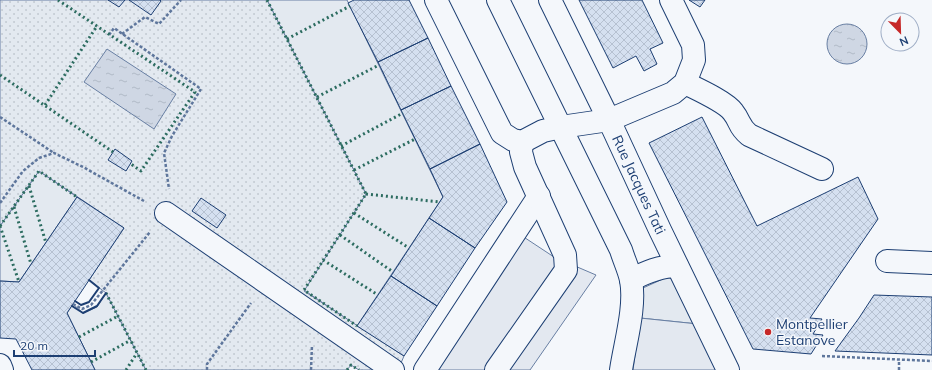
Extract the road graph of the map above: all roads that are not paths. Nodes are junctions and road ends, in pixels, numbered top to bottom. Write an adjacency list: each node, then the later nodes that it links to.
1 (436, 0): 8 (street)
2 (498, 0): 7 (street)
3 (550, 0): 6 (street, Rue Jacques Tati)
4 (671, 0): 5 (street)
5 (685, 83): 6 (street); 9 (street)
6 (609, 120): 7 (street); 14 (street, Rue Jacques Tati)
7 (561, 127): 8 (street); 15 (street)
8 (522, 142): 10 (street)
9 (822, 169)
10 (539, 196): 19 (street); 20 (street)
11 (166, 213): 18 (street)
12 (887, 261): 13 (street)
13 (932, 263)
14 (678, 266): 15 (street); 22 (street, Rue Jacques Tati)
15 (631, 280): 21 (street)
16 (0, 365): 17 (street)
17 (2, 370)
18 (393, 370)
19 (426, 370)
20 (496, 370)
21 (621, 370)
22 (728, 370)

